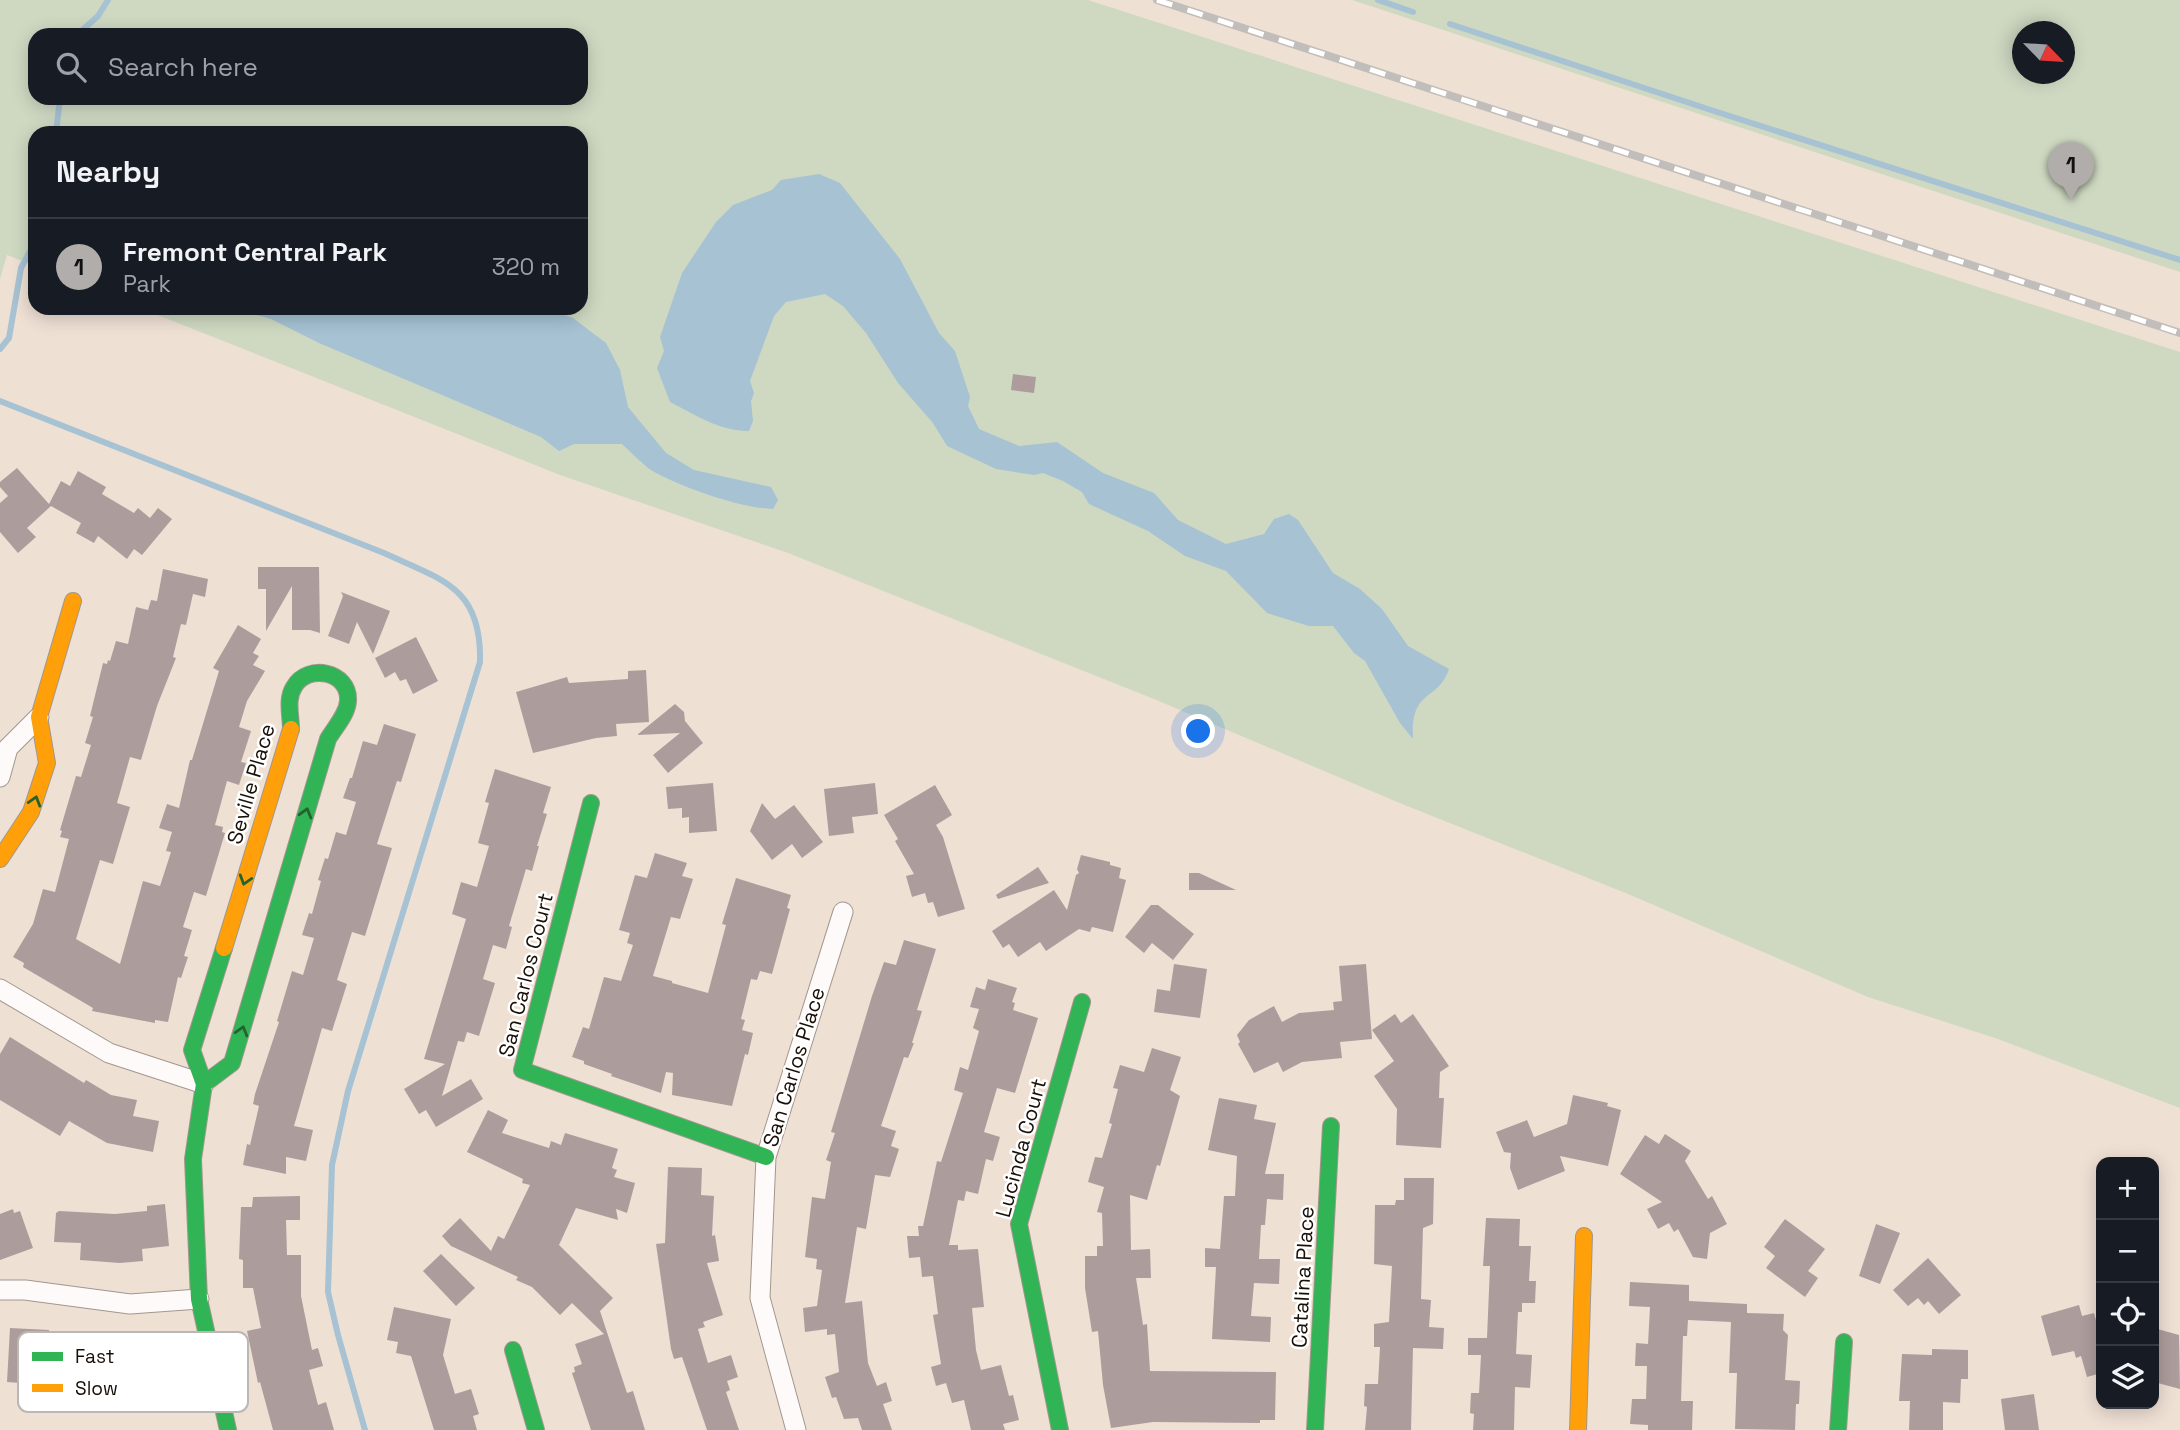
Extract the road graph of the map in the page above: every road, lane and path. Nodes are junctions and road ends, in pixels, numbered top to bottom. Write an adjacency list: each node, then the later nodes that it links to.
1 (73, 601): 2 (street)
2 (39, 717): 3 (street); 5 (street, one-way to 2)
3 (0, 777)
4 (591, 803): 11 (street, San Carlos Court)
5 (0, 859)
6 (843, 912): 11 (street, San Carlos Place)
7 (0, 989): 9 (street)
8 (1083, 1003): 22 (street, Lucinda Court)
9 (204, 1084): 9 (street, Seville Place, one-way to 9); 14 (street, Seville Place)
10 (1331, 1126): 23 (street, Catalina Place)
11 (766, 1157): 21 (street, San Carlos Place)
12 (1584, 1236): 24 (street)
13 (0, 1290): 14 (street)
14 (199, 1299): 15 (street, Seville Place)
15 (206, 1332)
16 (1844, 1342): 25 (street)
17 (513, 1350): 20 (street)
18 (224, 1412): 19 (street, Seville Place)
19 (228, 1430)
20 (536, 1430)
21 (796, 1430)
22 (1060, 1430)
23 (1315, 1430)
24 (1578, 1430)
25 (1838, 1430)

